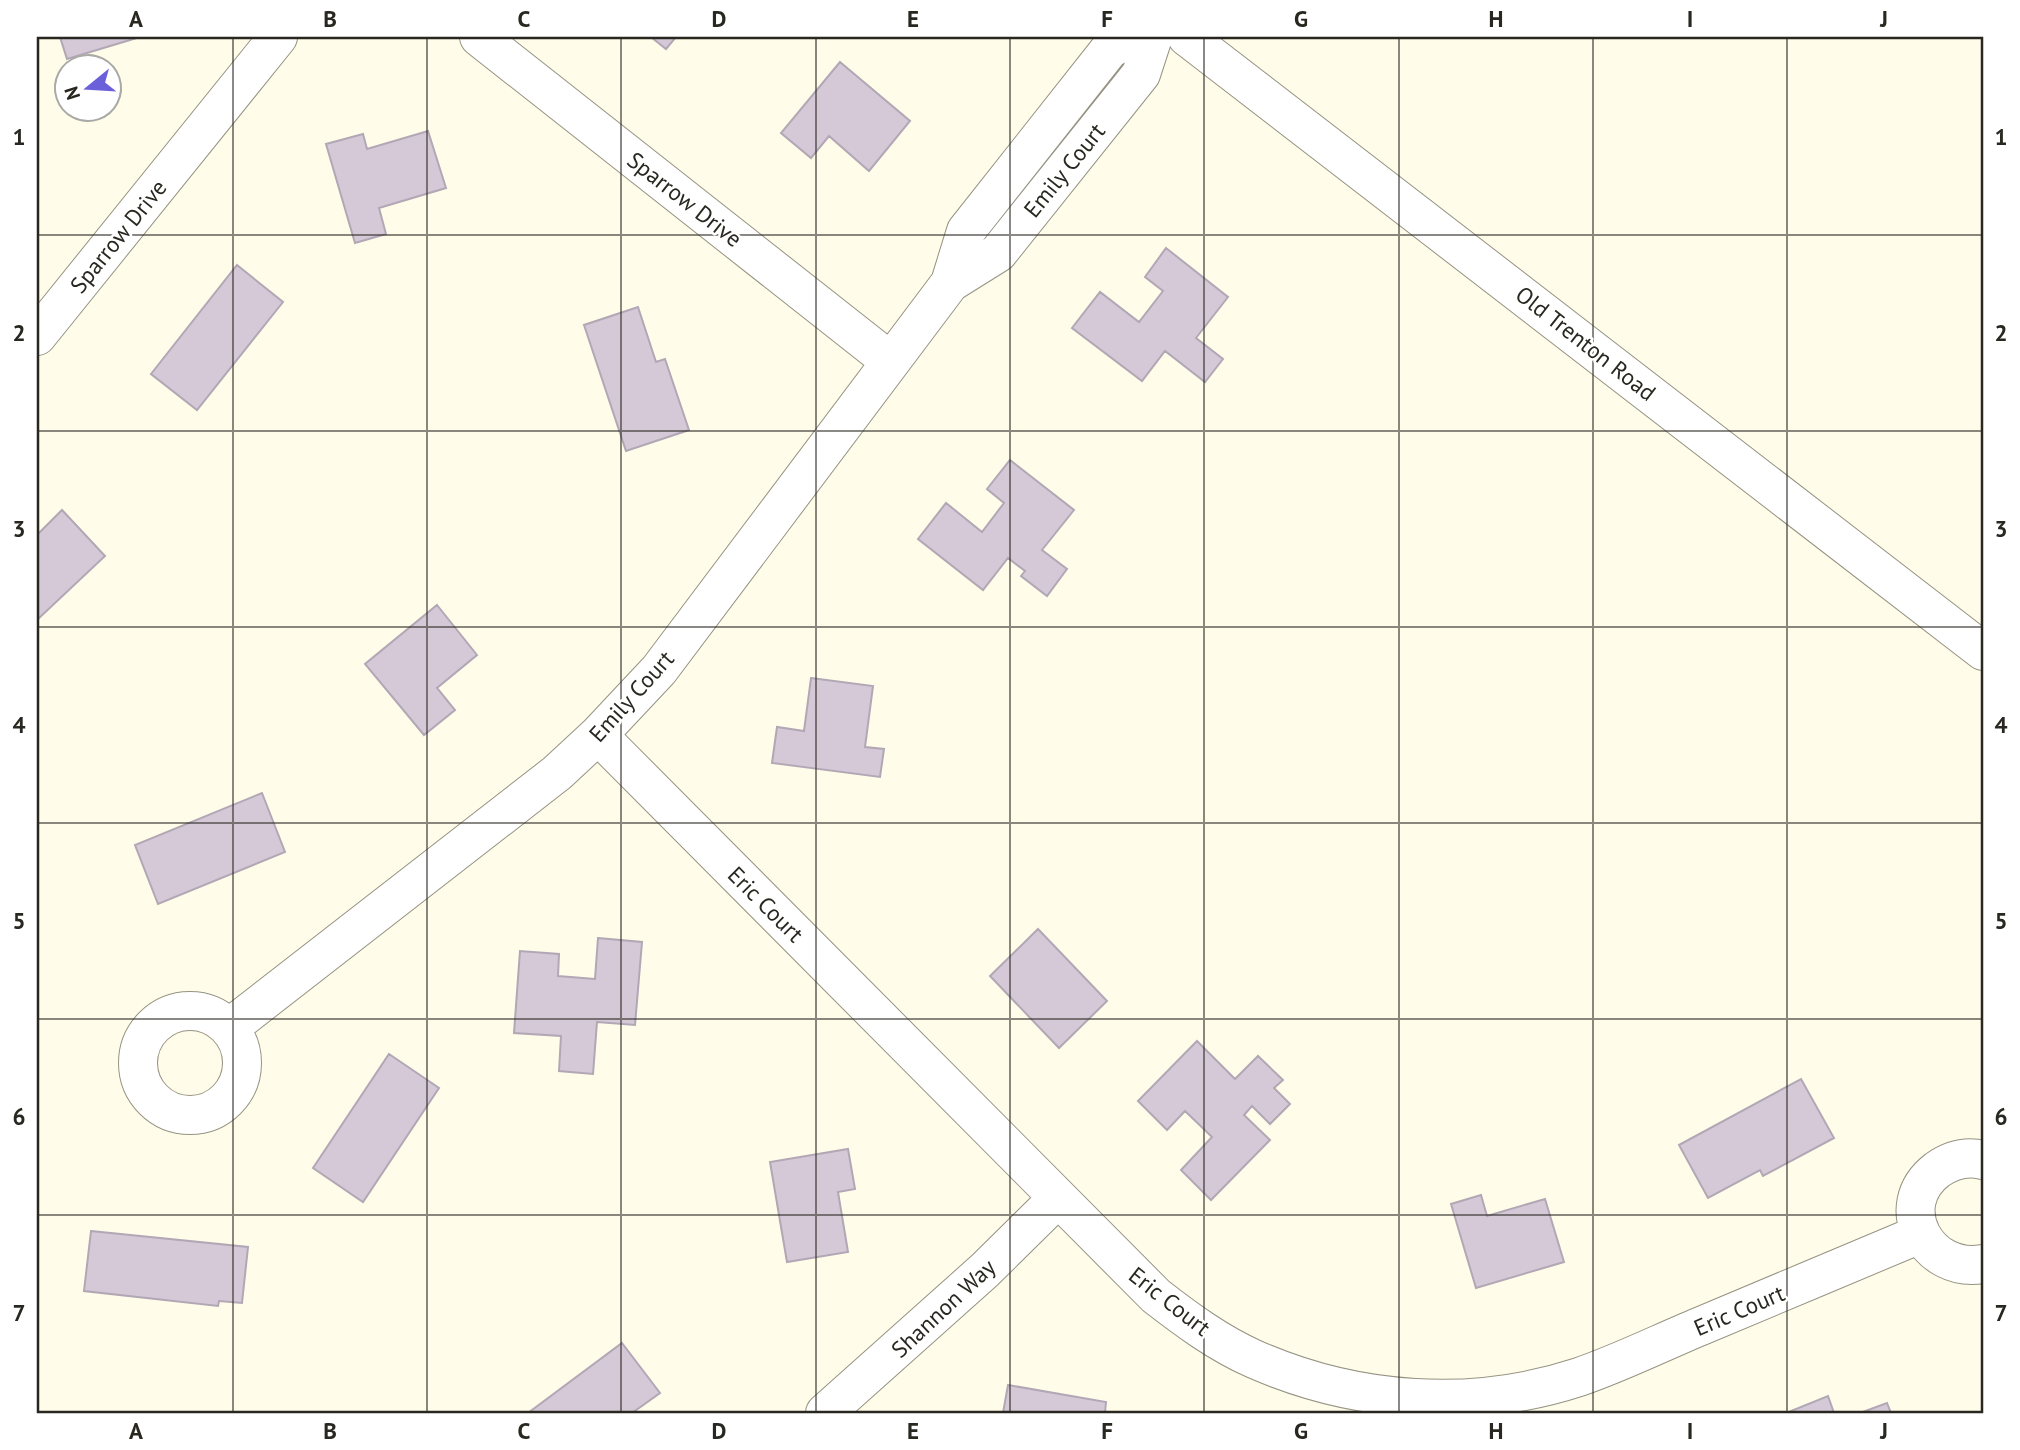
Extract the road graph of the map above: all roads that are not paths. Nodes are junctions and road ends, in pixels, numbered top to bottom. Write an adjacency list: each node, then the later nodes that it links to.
1 (278, 37): 7 (street, Sparrow Drive)
2 (479, 37): 8 (street, Sparrow Drive)
3 (1128, 37): 6 (street, Emily Court)
4 (1153, 37): 6 (street, Emily Court)
5 (1187, 37): 9 (street, Old Trenton Road)
6 (950, 283): 8 (street, Emily Court)
7 (37, 336)
8 (890, 361): 10 (street, Emily Court)
9 (1983, 651)
10 (598, 735): 11 (street, Emily Court); 13 (street, Eric Court)
11 (229, 1028)
12 (1983, 1160): 14 (street)
13 (1057, 1199): 14 (street, Eric Court); 16 (street, Shannon Way)
14 (1920, 1234): 15 (street)
15 (1983, 1264)
16 (825, 1413)

